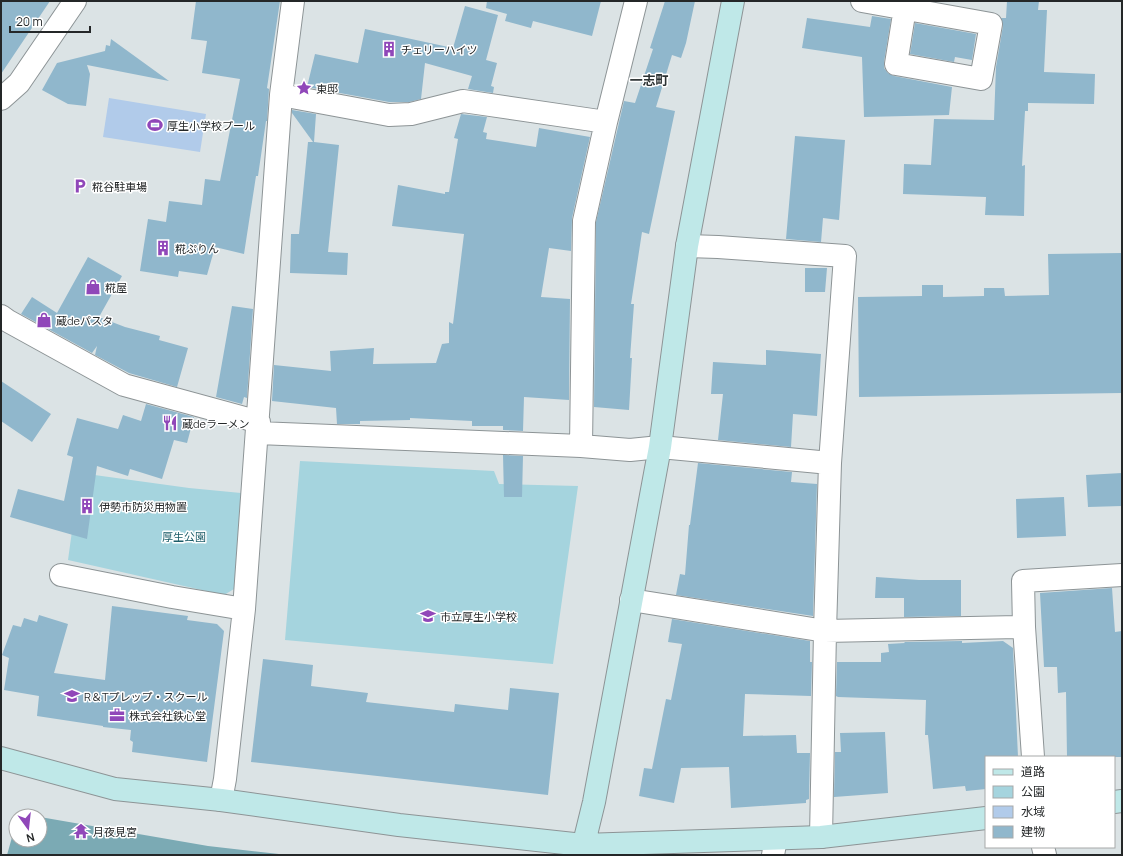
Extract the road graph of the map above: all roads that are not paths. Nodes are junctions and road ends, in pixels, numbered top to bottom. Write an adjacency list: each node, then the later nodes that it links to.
1 (75, 1): 8 (street)
2 (293, 1): 7 (street)
3 (636, 1): 9 (street)
4 (733, 1): 10 (street)
5 (862, 1): 6 (street)
6 (904, 8): 6 (street)
7 (281, 95): 9 (street); 12 (street)
8 (1, 99)
9 (606, 122): 13 (street)
10 (687, 246): 14 (street); 15 (street)
11 (3, 323): 12 (street)
12 (258, 427): 13 (street); 19 (street)
13 (580, 446): 14 (street)
14 (660, 447): 15 (street); 18 (street)
15 (830, 463): 21 (street)
16 (1122, 575): 20 (street)
17 (61, 576): 19 (street)
18 (631, 600): 21 (street); 28 (street)
19 (244, 609): 24 (street)
20 (1024, 627): 21 (street); 22 (street)
21 (825, 631): 26 (street)
22 (1033, 756)
23 (2, 761): 24 (street)
24 (221, 800): 28 (street)
25 (985, 818): 26 (street)
26 (822, 837): 27 (street)
27 (774, 847): 28 (street)
28 (582, 850)

